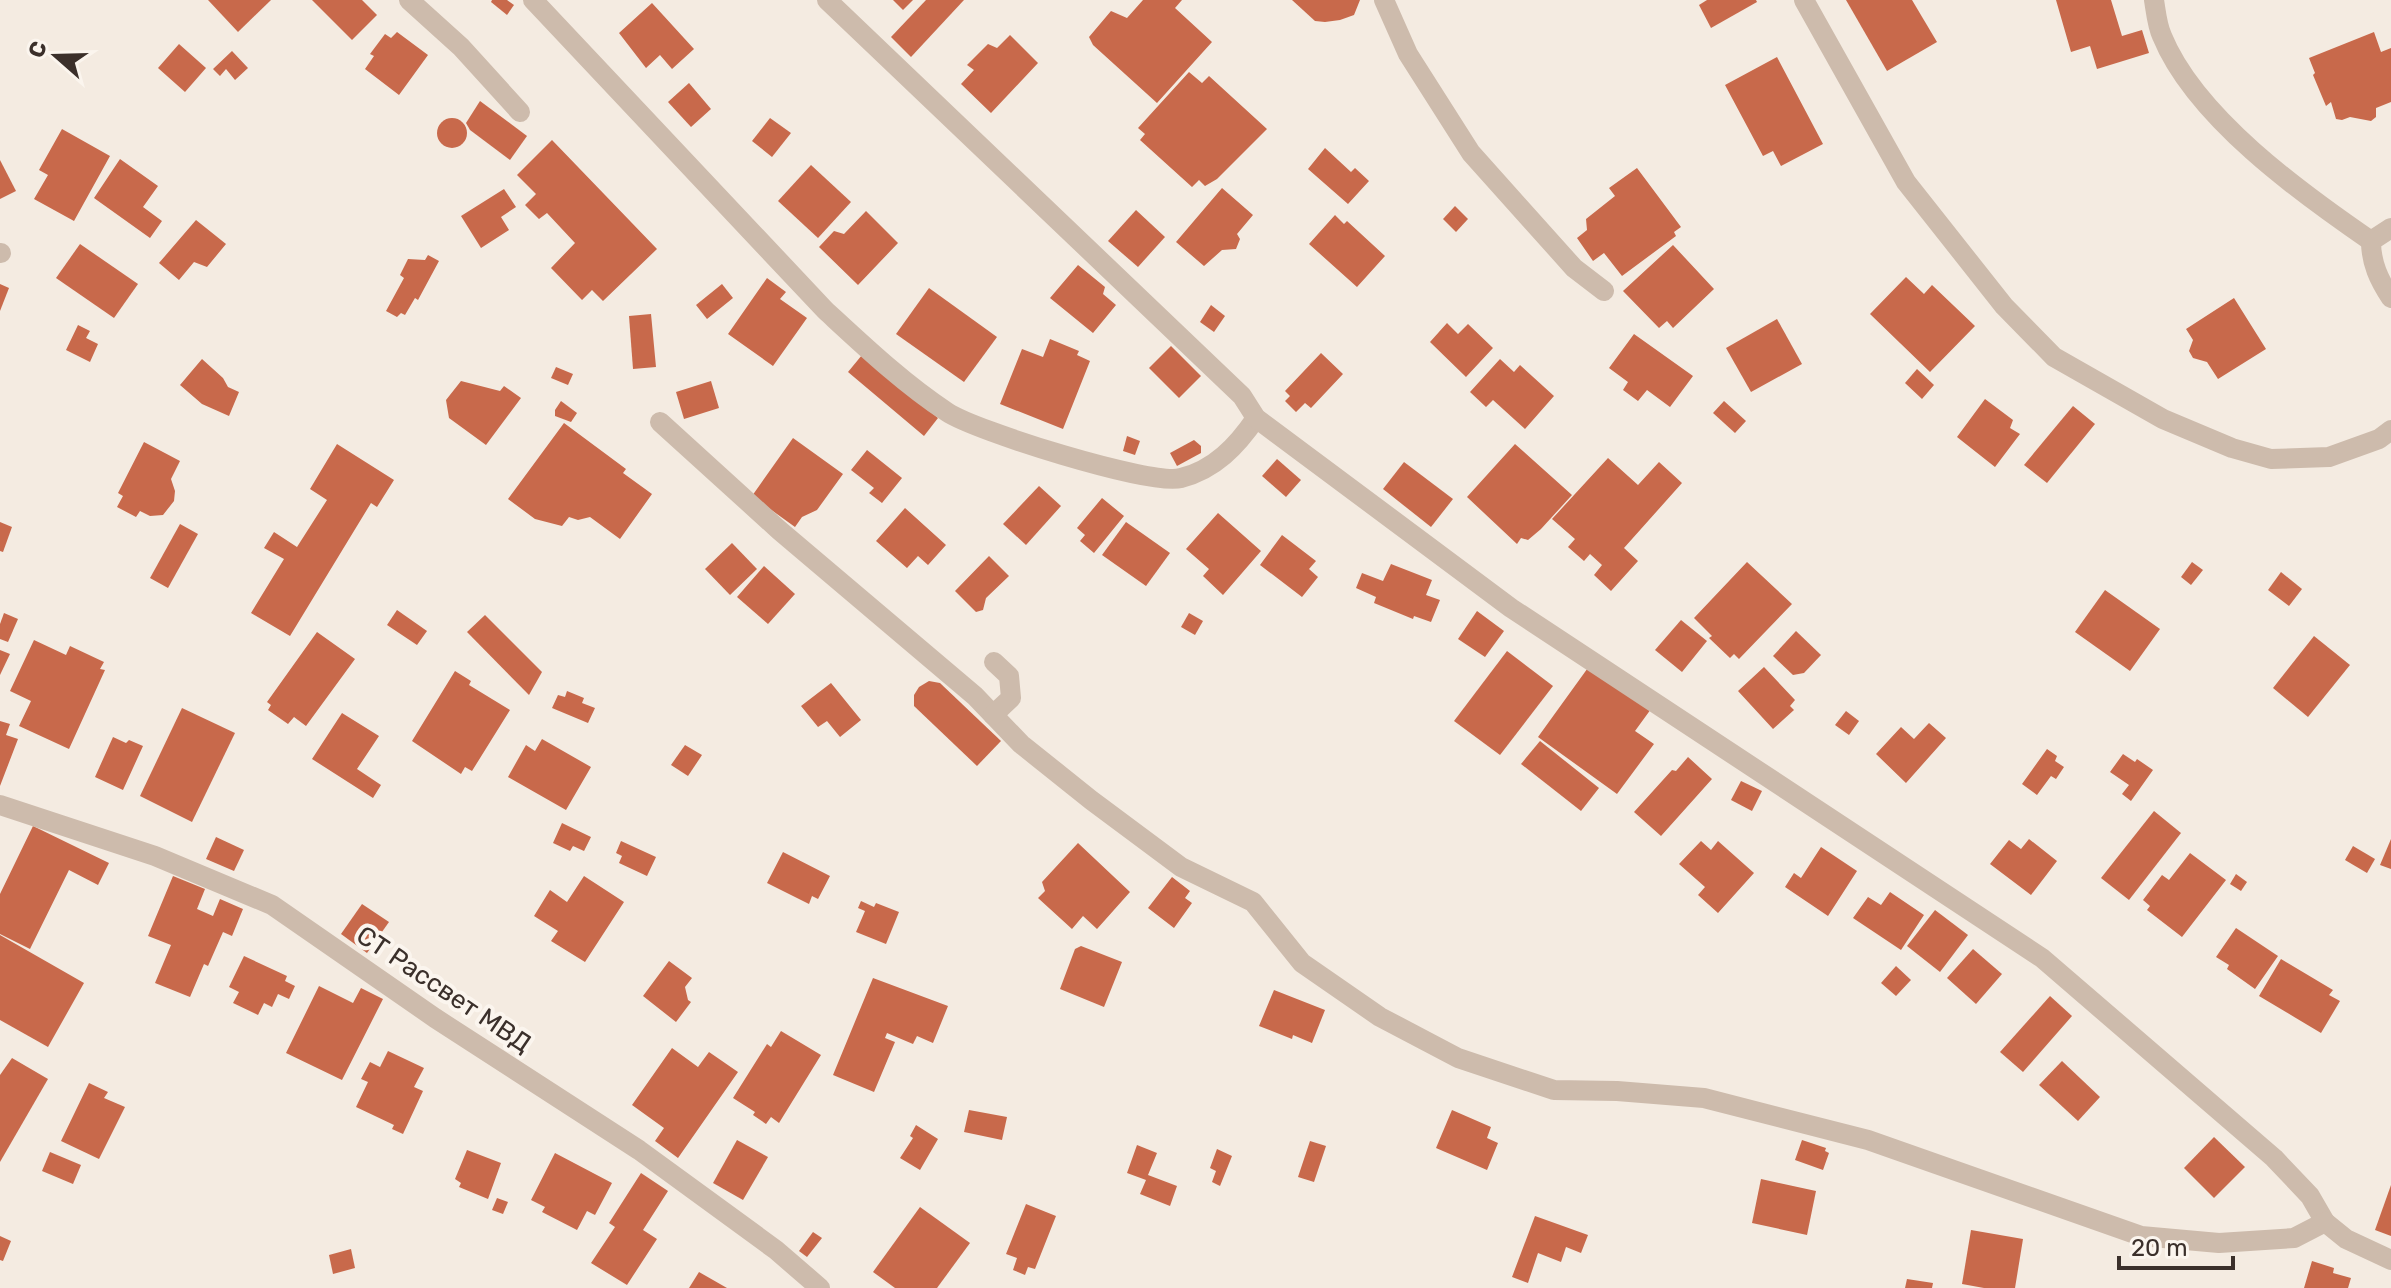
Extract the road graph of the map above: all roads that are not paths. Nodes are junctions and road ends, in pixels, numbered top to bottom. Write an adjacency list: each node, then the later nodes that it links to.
1 (409, 0): 7 (street)
2 (533, 0): 12 (street)
3 (827, 0): 12 (street)
4 (1384, 0): 10 (street)
5 (1804, 0): 14 (street)
6 (2154, 0): 9 (street)
7 (520, 112)
8 (2391, 228): 9 (street)
9 (2371, 241): 11 (street)
10 (1604, 291)
11 (2391, 298)
12 (1256, 418): 18 (street)
13 (660, 422): 16 (street)
14 (2391, 430)
15 (994, 662): 16 (street)
16 (993, 715): 18 (street)
17 (0, 805): 20 (street, СТ Рассвет МВД)
18 (2325, 1222): 19 (street)
19 (2391, 1260)
20 (820, 1288)

